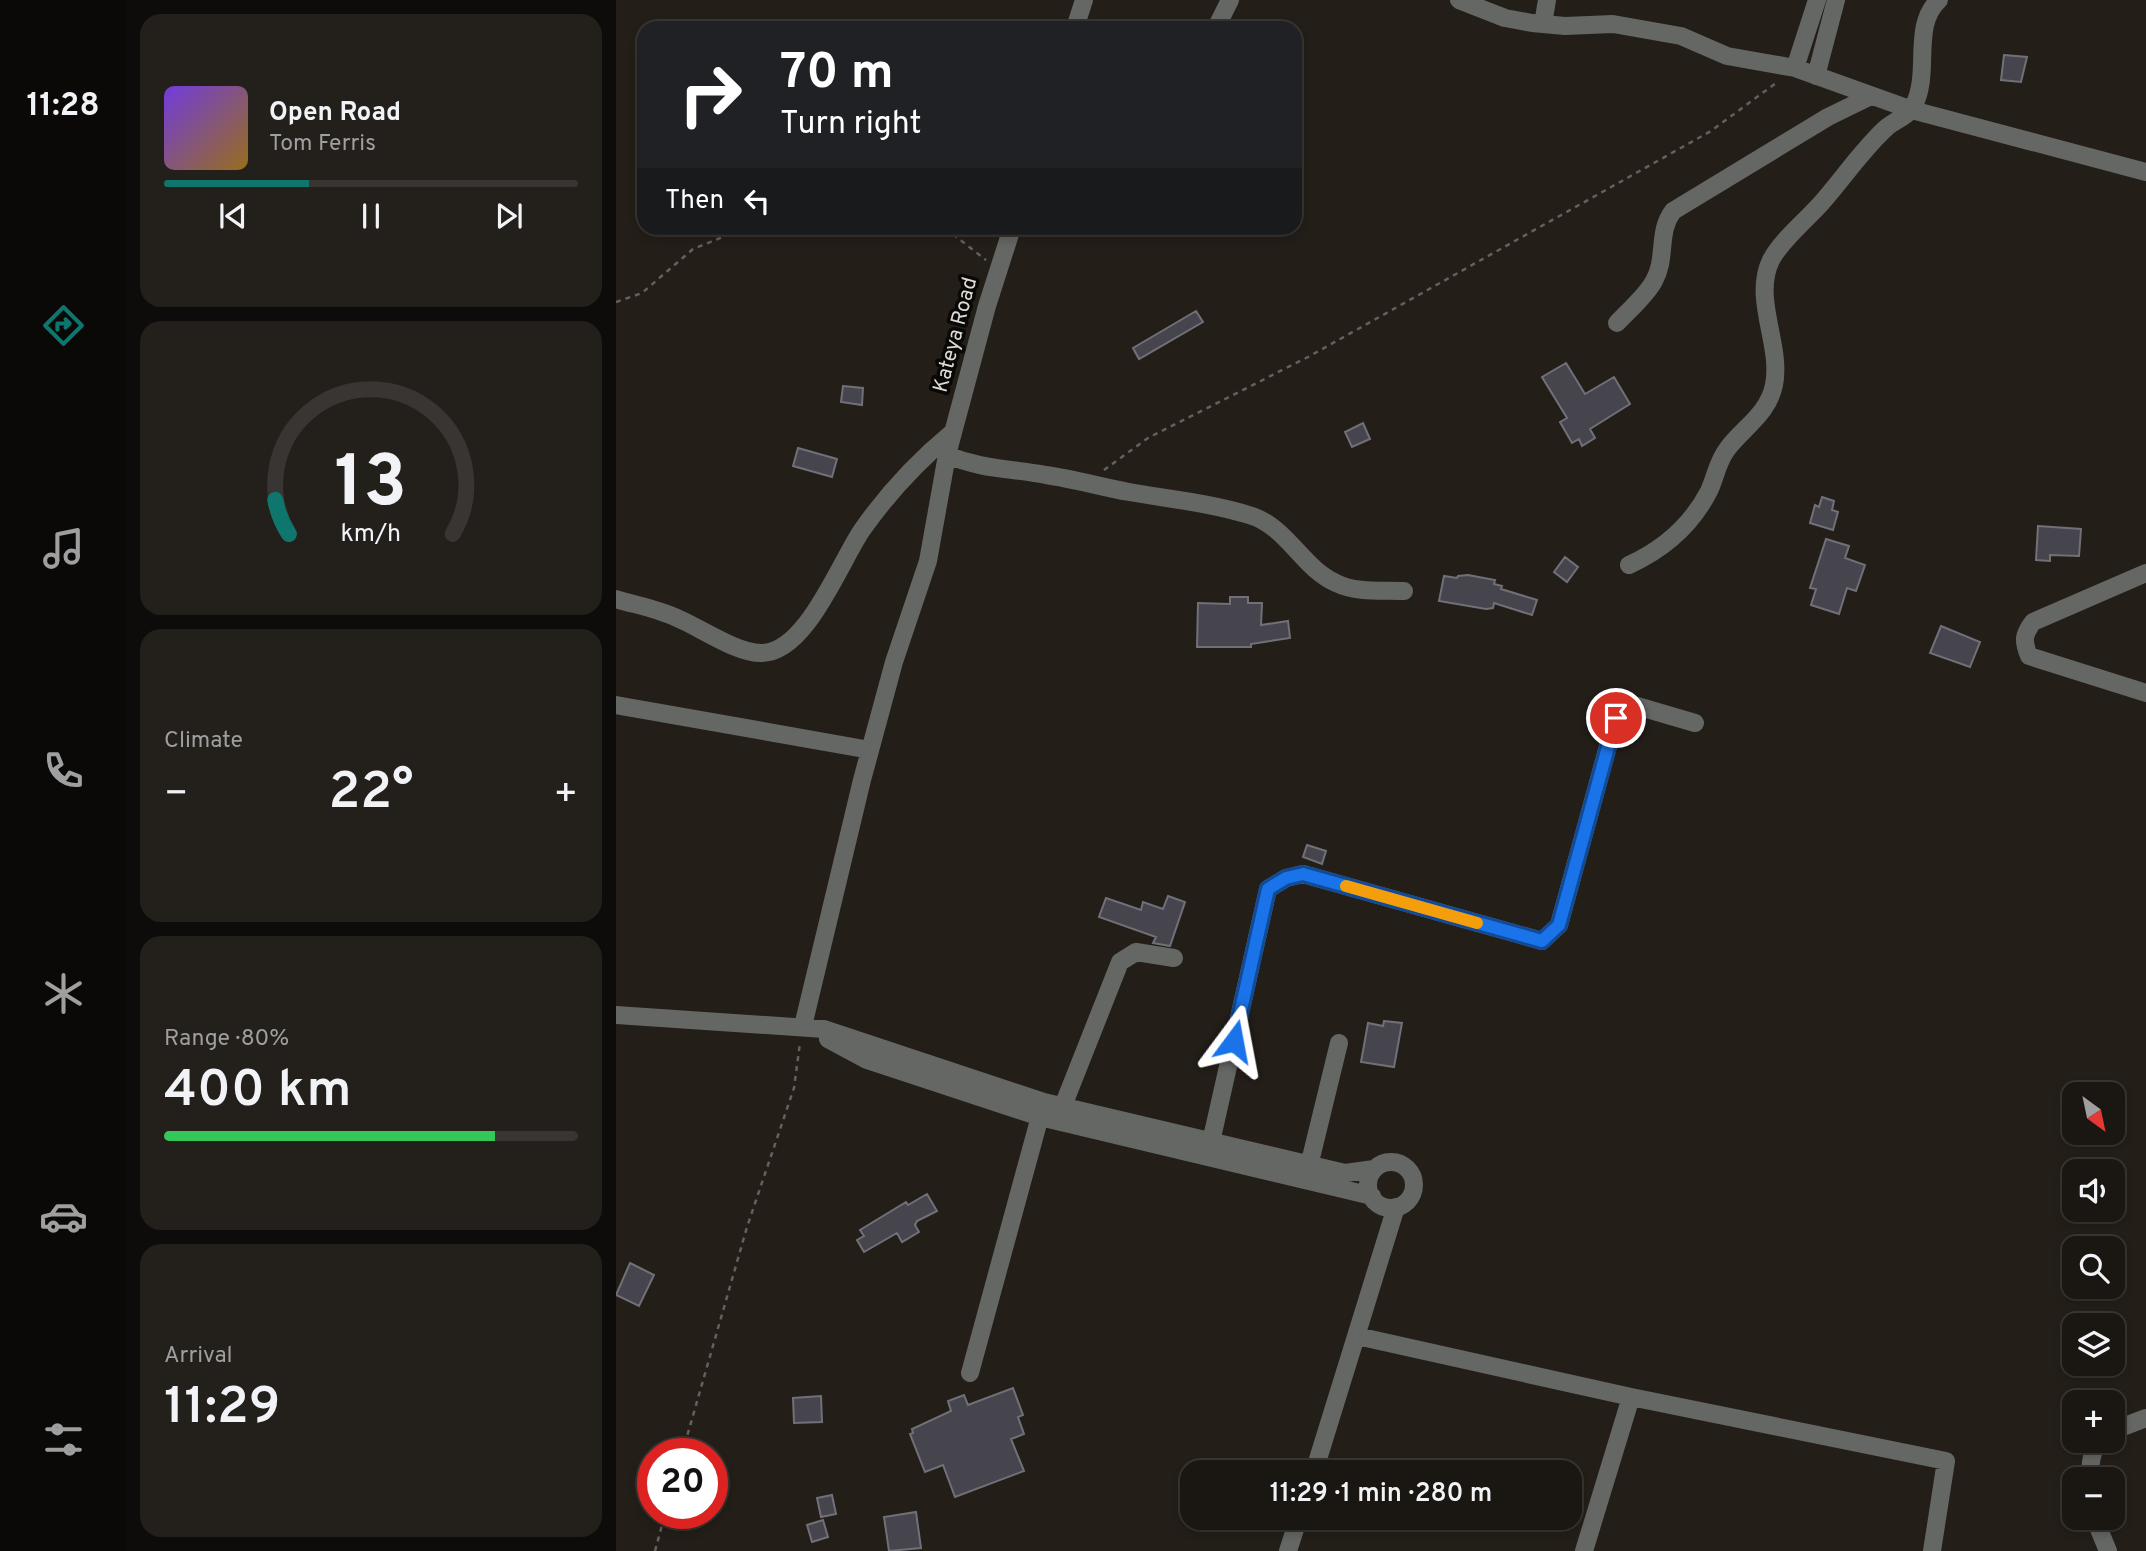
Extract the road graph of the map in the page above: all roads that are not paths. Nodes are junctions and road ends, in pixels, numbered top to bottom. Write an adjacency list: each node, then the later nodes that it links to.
1 (1084, 0): 8 (street)
2 (1230, 0): 9 (street)
3 (1459, 0): 10 (street)
4 (1547, 0): 10 (street)
5 (1817, 0): 11 (street)
6 (1836, 0): 12 (street)
7 (1939, 0): 14 (street)
8 (1077, 21)
9 (1220, 21)
10 (1543, 24): 11 (street)
11 (1796, 68): 12 (street)
12 (1816, 76): 13 (street)
13 (1871, 96): 14 (street); 17 (street)
14 (1912, 110): 15 (street); 20 (street)
15 (2146, 172)
16 (1010, 235): 18 (street, Kateya Road)
17 (1617, 323)
18 (954, 432): 19 (street, Kateya Road); 23 (street)
19 (947, 455): 22 (street); 27 (street, Kateya Road)
20 (1629, 565)
21 (2146, 573): 24 (street)
22 (1404, 591)
23 (616, 599)
24 (2146, 693)
25 (616, 705): 27 (street)
26 (1695, 723): 34 (street)
27 (870, 750): 30 (street, Kateya Road)
28 (1174, 958): 32 (street)
29 (616, 1015): 30 (street)
30 (803, 1026): 33 (street); 33 (street)
31 (1339, 1043): 36 (street)
32 (1063, 1107): 33 (street); 34 (street)
33 (1042, 1110): 36 (street); 40 (street)
34 (1212, 1142): 36 (street)
35 (1374, 1170): 36 (street); 37 (street); 38 (street)
36 (1307, 1172): 37 (street)
37 (1372, 1196): 38 (street)
38 (1396, 1207): 39 (street)
39 (1357, 1336): 41 (street); 44 (street)
40 (970, 1373)
41 (1631, 1396): 48 (street); 49 (street)
42 (2146, 1418): 43 (street)
43 (2125, 1426)
44 (1318, 1460)
45 (1295, 1530): 47 (street)
46 (2099, 1530): 50 (street)
47 (1288, 1551)
48 (1584, 1551)
49 (1932, 1551)
50 (2108, 1551)

